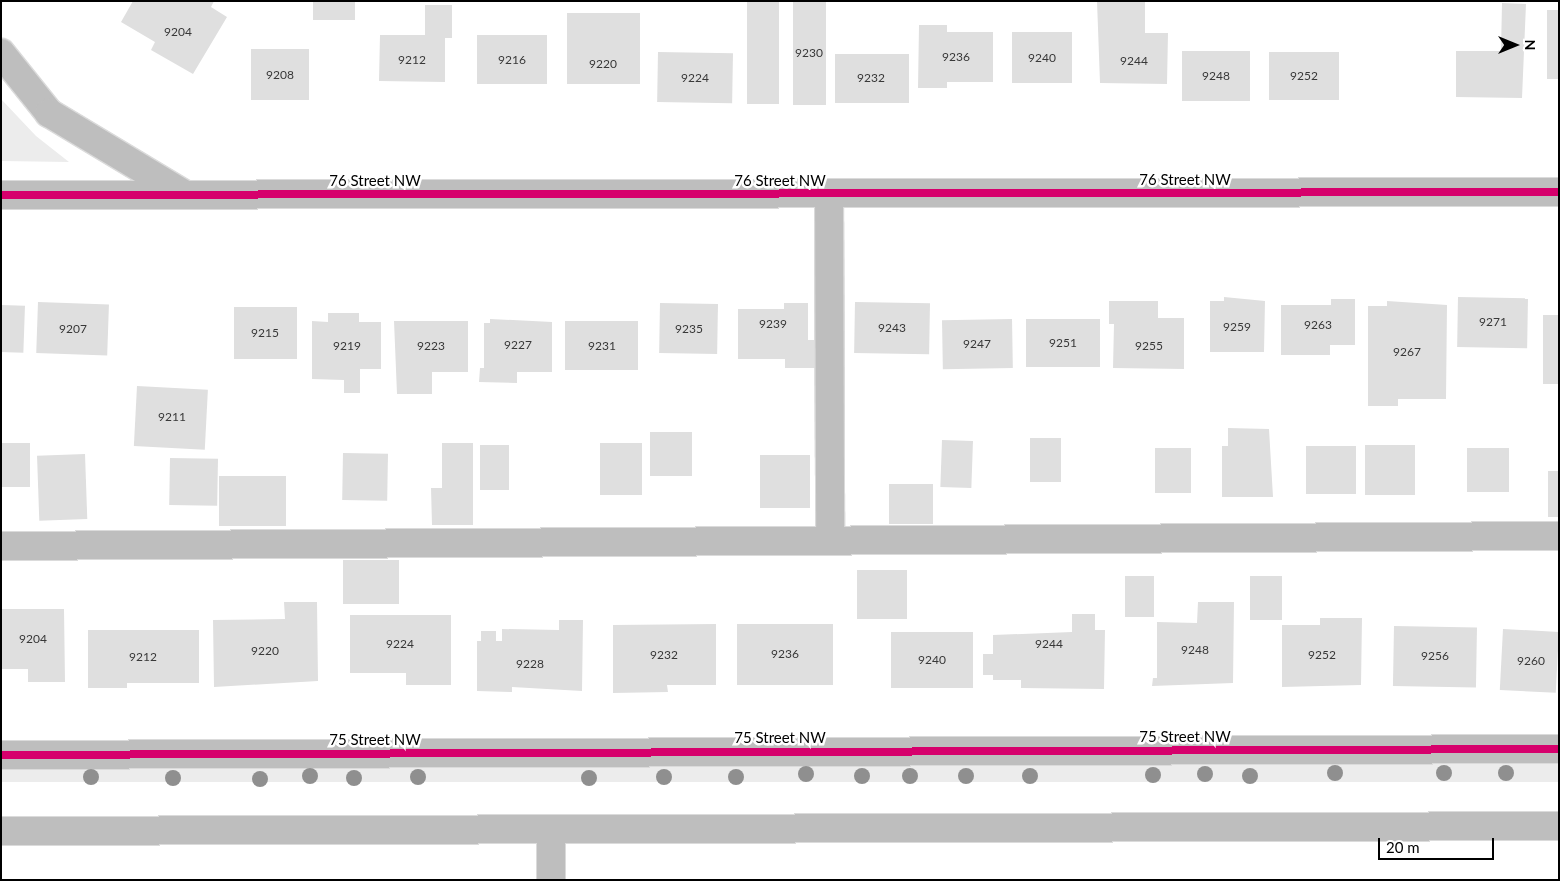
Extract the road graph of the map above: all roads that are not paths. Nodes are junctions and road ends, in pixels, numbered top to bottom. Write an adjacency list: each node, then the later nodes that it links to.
1 (1, 53): 3 (street)
2 (1559, 192): 4 (street, 76 Street NW)
3 (184, 194): 4 (street, 76 Street NW); 5 (street, 76 Street NW)
4 (829, 194): 7 (street)
5 (1, 195)
6 (1559, 536): 7 (street)
7 (830, 541): 8 (street)
8 (1, 546)
9 (1559, 749): 10 (street, 75 Street NW)
10 (1, 755)
11 (1559, 826): 13 (street)
12 (1, 831): 13 (street)
13 (551, 832): 14 (street)
14 (552, 880)

